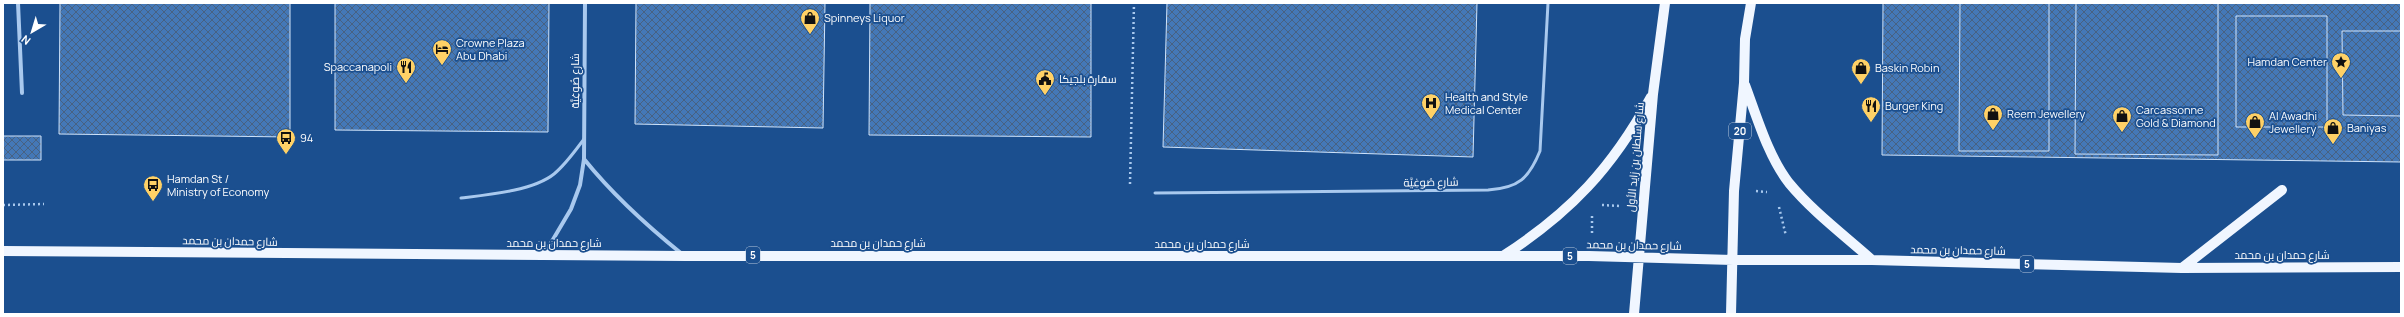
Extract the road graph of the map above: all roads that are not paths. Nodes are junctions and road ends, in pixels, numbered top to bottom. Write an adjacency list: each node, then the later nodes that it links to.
1 (18, 3): 7 (street)
2 (584, 3): 9 (street, شارع صُوغِيَّة)
3 (1548, 3): 12 (lane, شارع صُوغِيَّة)
4 (1666, 3): 8 (main road, شارع سلطان بن زايد الأول)
5 (1751, 3): 6 (main road, 20)
6 (1744, 82): 19 (main road, 20); 20 (main road)
7 (22, 93)
8 (1653, 94): 17 (main road); 18 (main road, شارع سلطان بن زايد الأول)
9 (584, 139): 10 (street, شارع صُوغِيَّة); 13 (lane)
10 (584, 159): 15 (street, شارع صُوغِيَّة); 16 (street)
11 (2282, 190): 22 (main road)
12 (1155, 193)
13 (461, 198)
14 (3, 251): 15 (main road, شارع حمدان بن محمد / 5)
15 (544, 254): 16 (main road, شارع حمدان بن محمد / 5)
16 (685, 256): 17 (main road, شارع حمدان بن محمد / 5)
17 (1503, 256): 18 (main road, شارع حمدان بن محمد / 5)
18 (1638, 258): 19 (main road, شارع حمدان بن محمد / 5); 23 (main road, شارع سلطان بن زايد الأول)
19 (1733, 260): 20 (main road, شارع حمدان بن محمد / 5); 24 (main road, 20)
20 (1872, 260): 22 (main road, شارع حمدان بن محمد / 5)
21 (2401, 267): 22 (main road, شارع حمدان بن محمد / 5)
22 (2182, 268)
23 (1634, 314)
24 (1731, 314)

